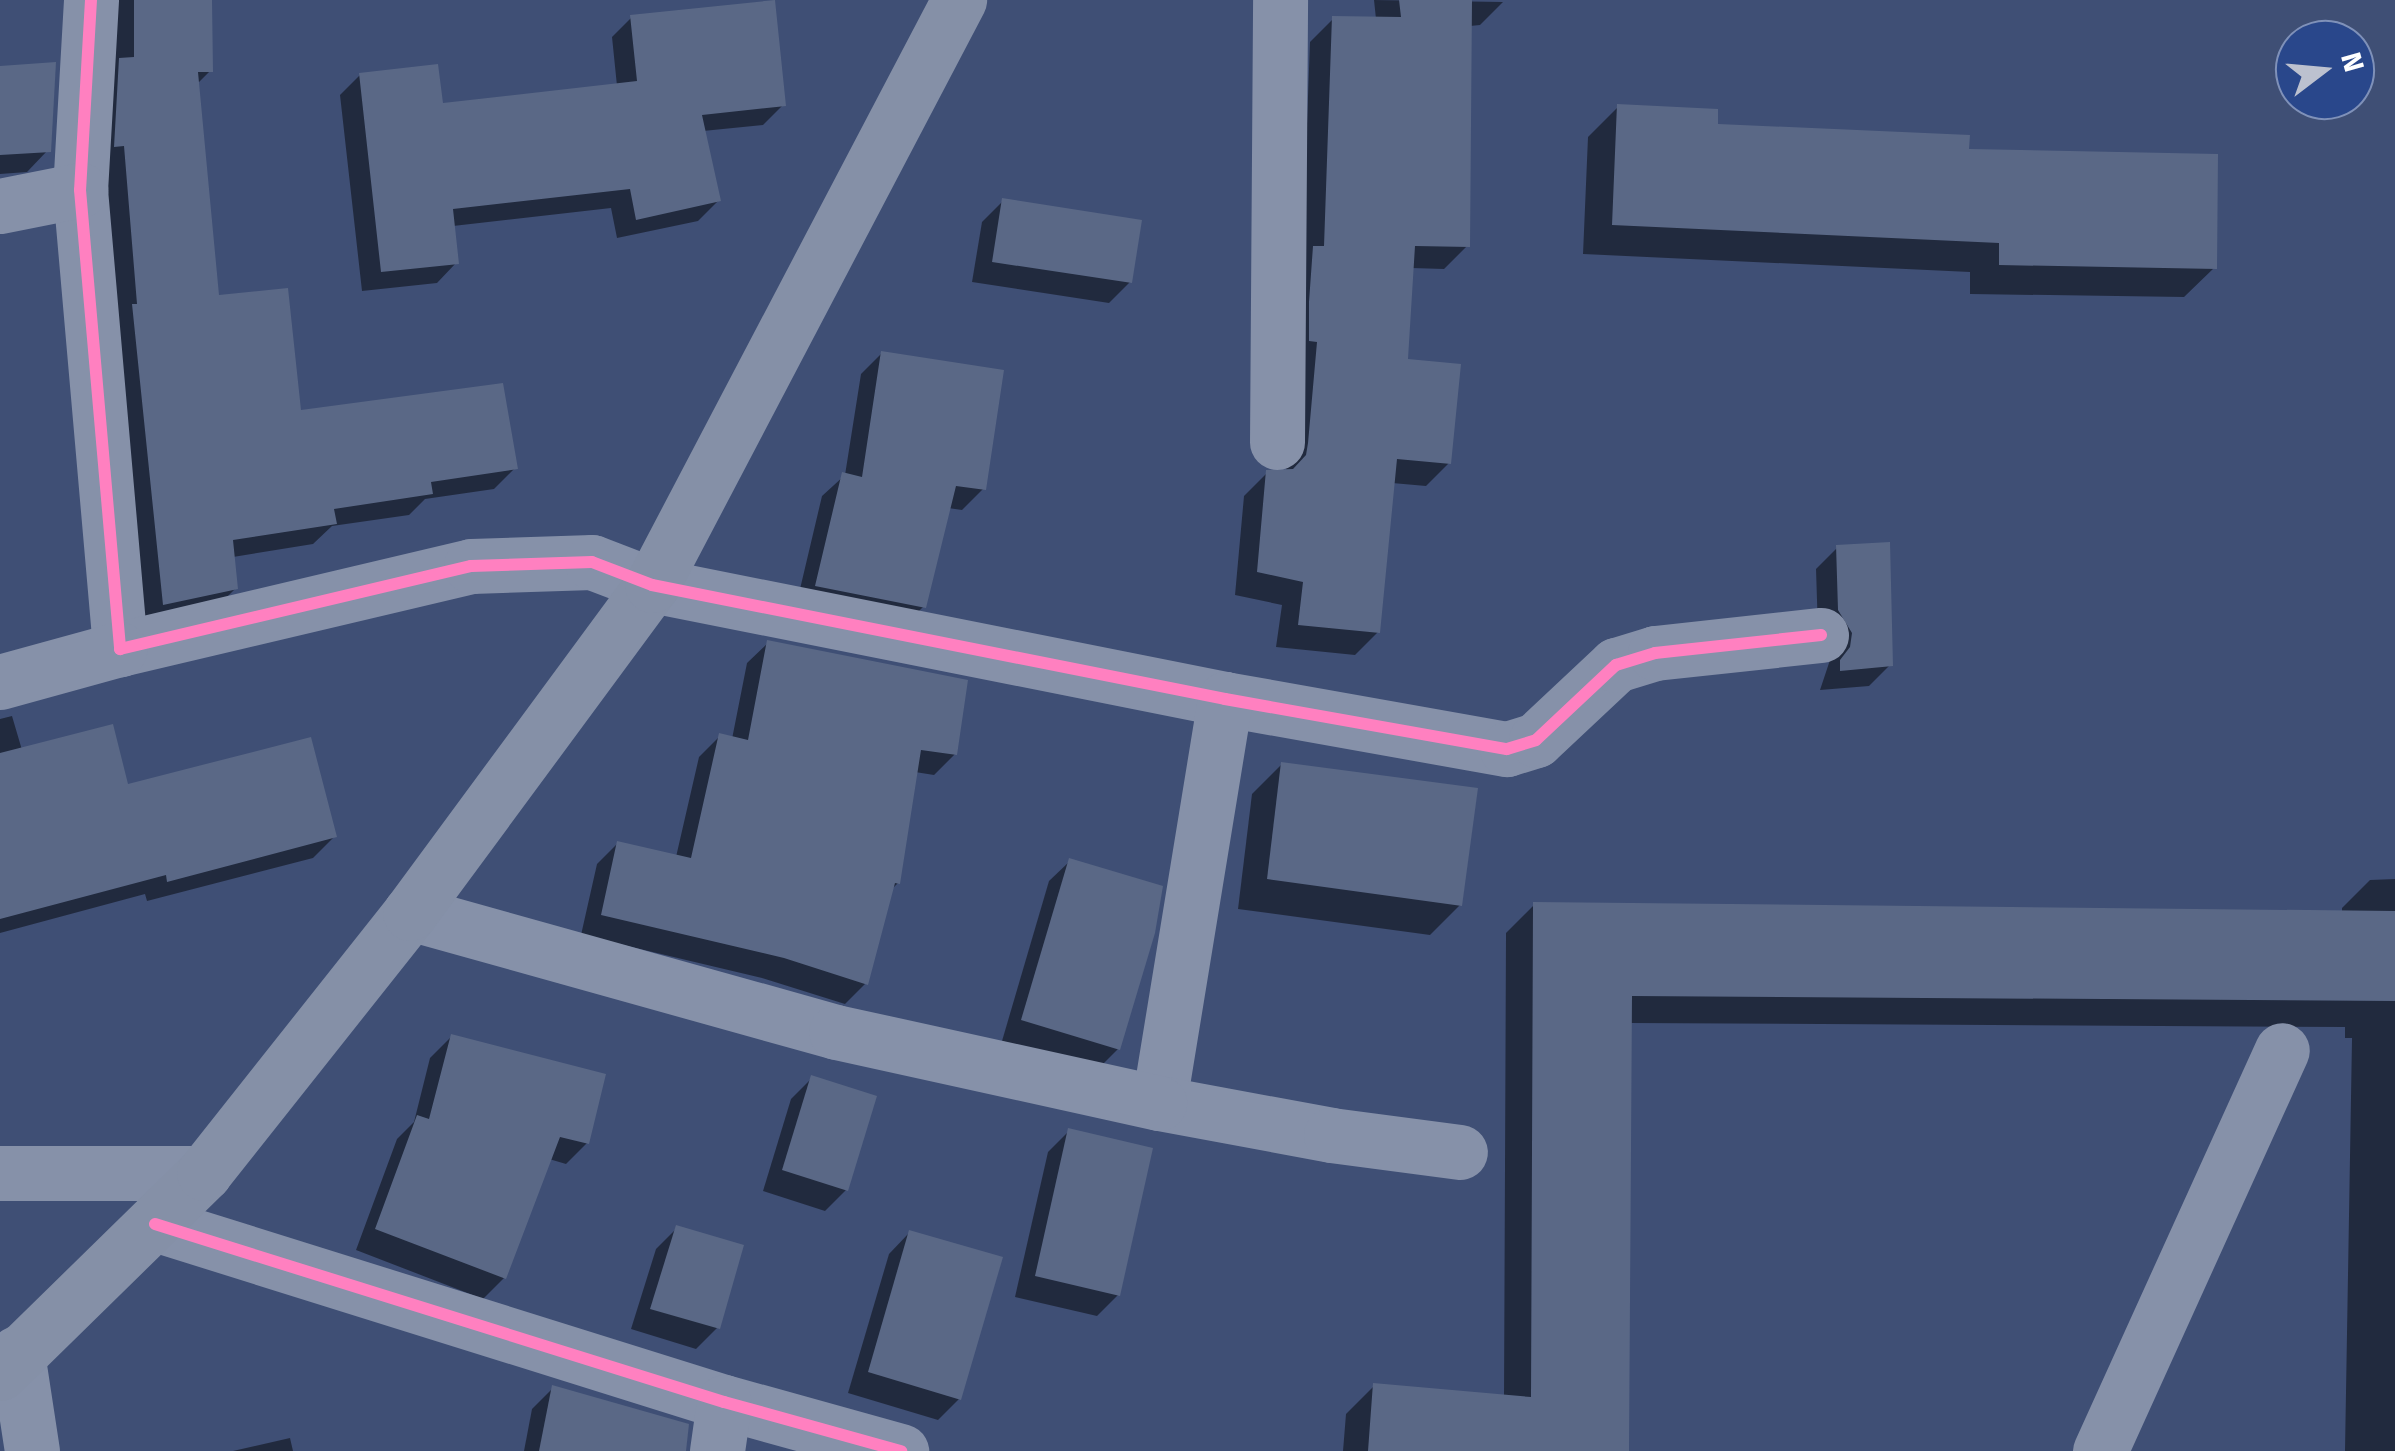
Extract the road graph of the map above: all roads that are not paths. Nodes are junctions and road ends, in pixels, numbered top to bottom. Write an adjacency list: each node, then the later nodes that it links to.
1 (92, 0): 4 (street)
2 (958, 0): 7 (main road)
3 (1280, 0): 6 (street)
4 (80, 190): 5 (street); 9 (street)
5 (0, 206)
6 (1277, 442)
7 (652, 585): 9 (street); 11 (street); 12 (main road)
8 (1820, 634): 11 (street)
9 (120, 649): 10 (street)
10 (0, 682)
11 (1225, 700): 14 (street)
12 (410, 913): 14 (street); 17 (main road)
13 (2282, 1050): 23 (street)
14 (1159, 1103): 15 (street)
15 (1460, 1152)
16 (0, 1173): 17 (street)
17 (204, 1173): 18 (main road)
18 (155, 1224): 19 (main road); 20 (street)
19 (8, 1363): 21 (street)
20 (721, 1426): 22 (street)
21 (32, 1451)
22 (902, 1451)
23 (2100, 1451)

